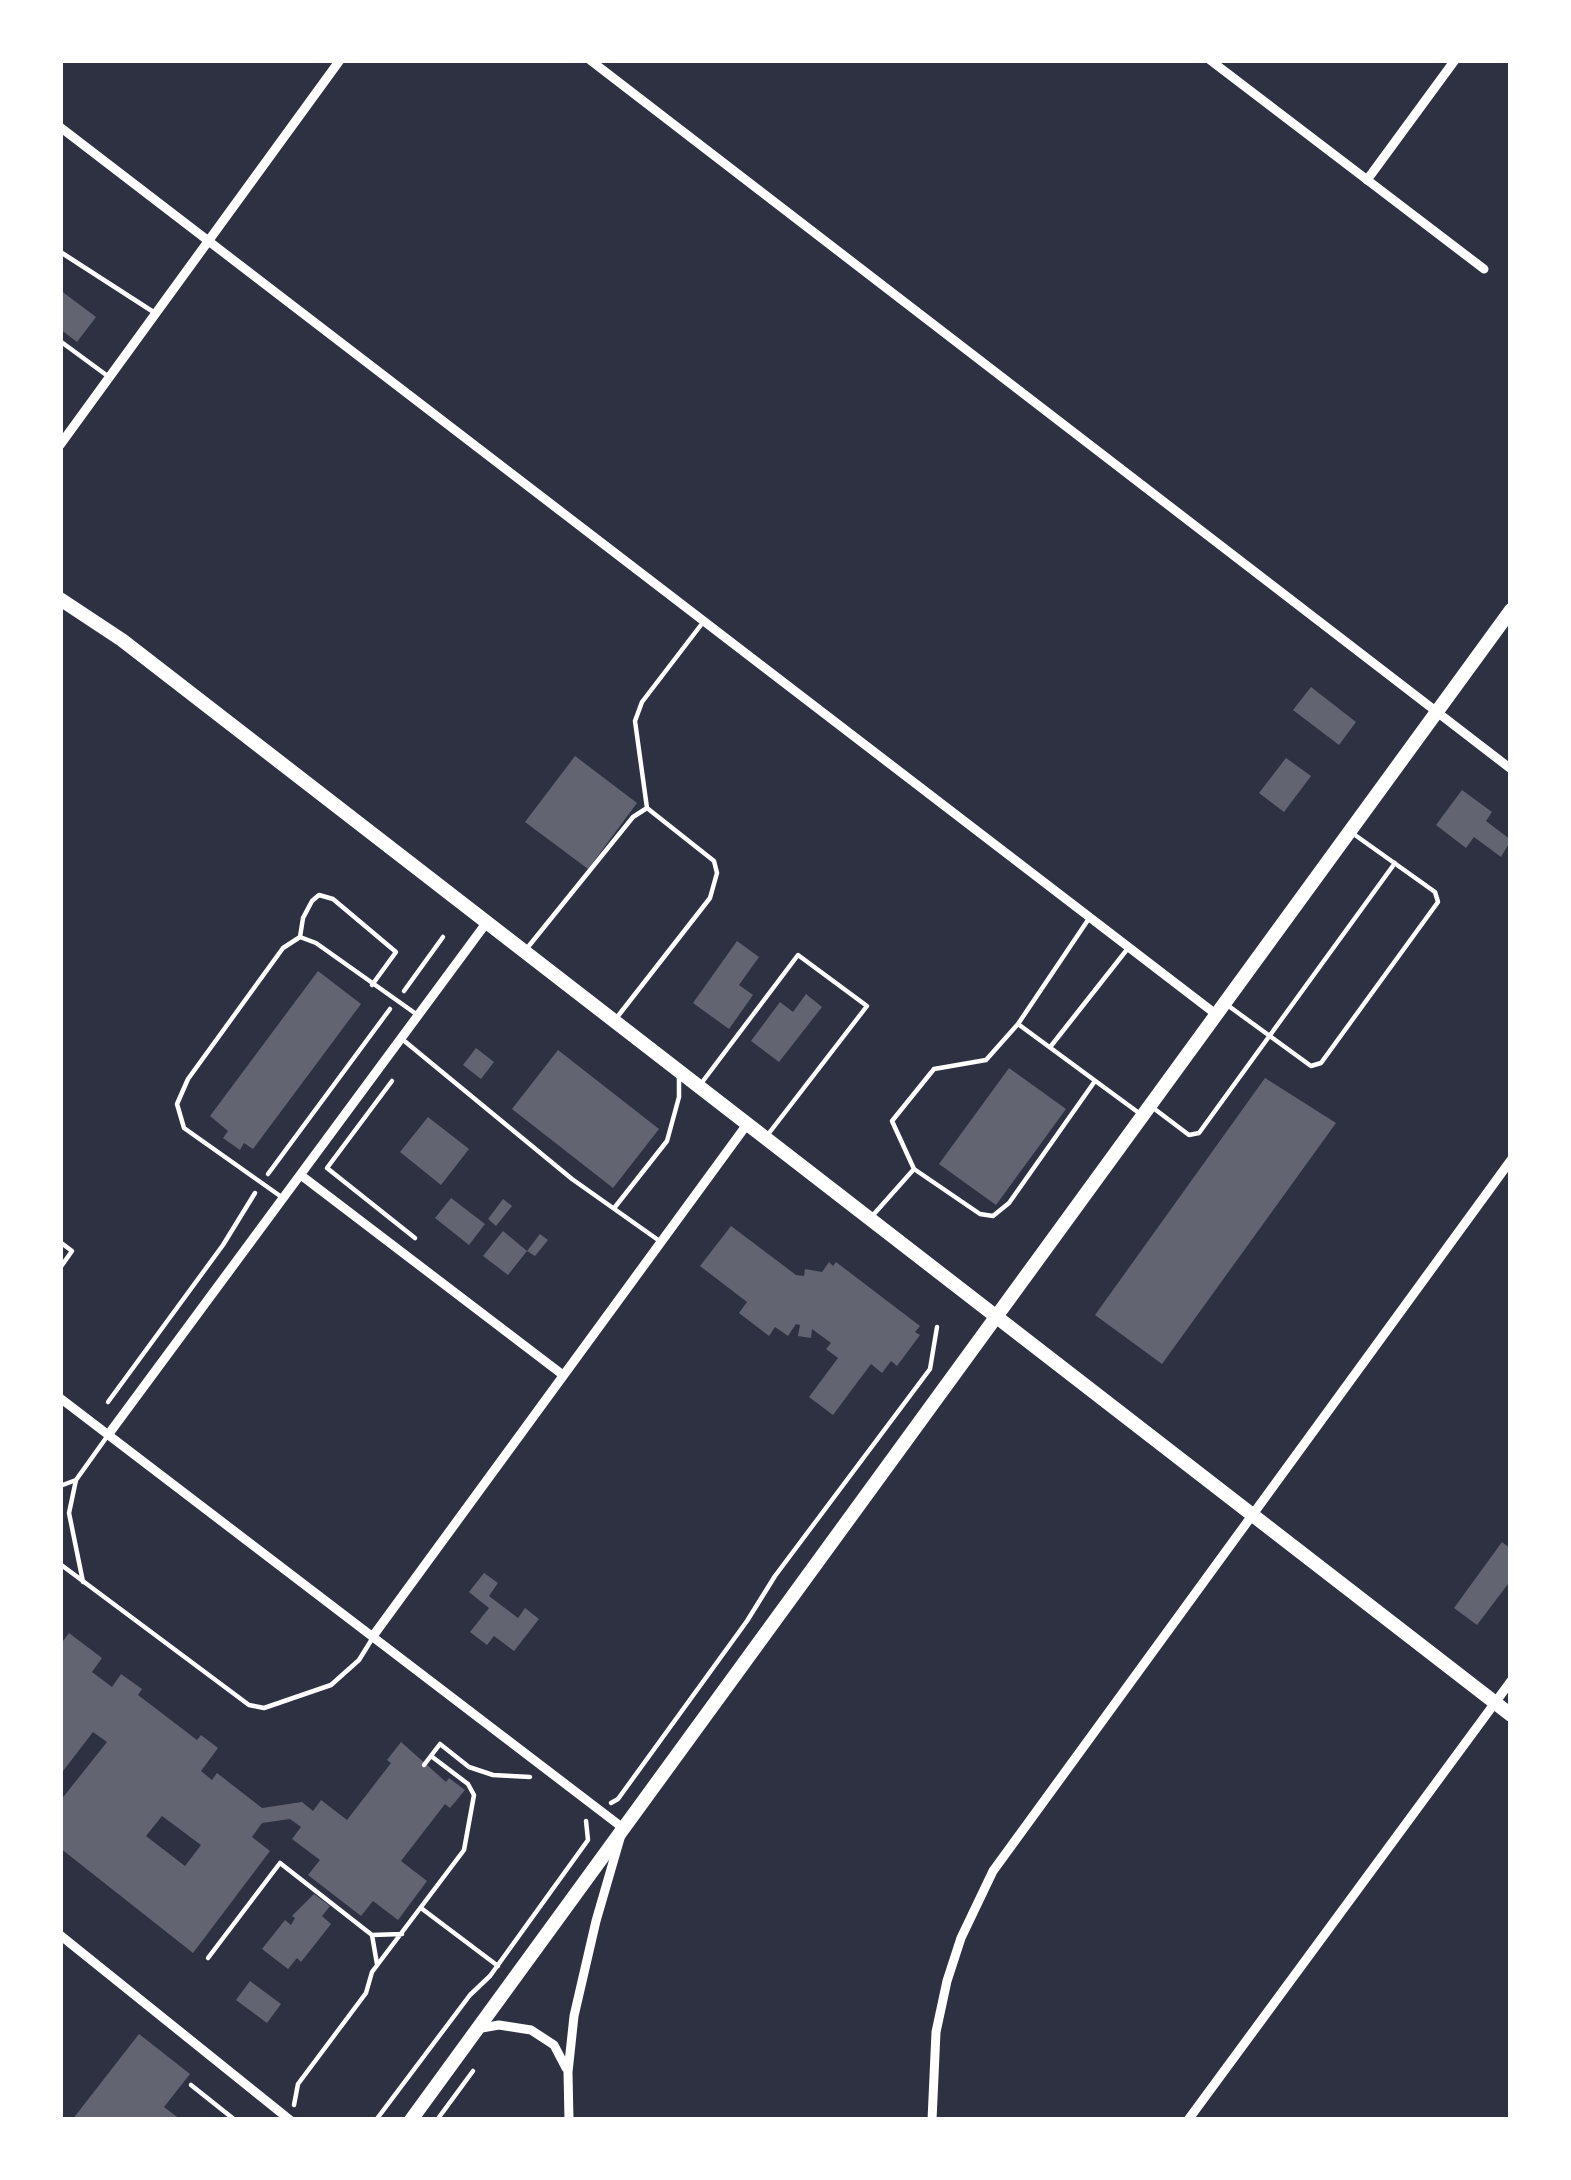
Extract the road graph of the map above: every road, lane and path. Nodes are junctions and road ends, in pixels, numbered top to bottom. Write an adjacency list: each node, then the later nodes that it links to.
1 (340, 60): 7 (street)
2 (590, 60): 17 (street)
3 (1210, 60): 6 (street)
4 (1455, 60): 6 (street)
5 (60, 127): 7 (street)
6 (1367, 180): 9 (street)
7 (209, 239): 10 (street); 16 (street)
8 (60, 256): 10 (lane)
9 (1484, 269)
10 (155, 314): 12 (street)
11 (60, 341): 12 (lane)
12 (109, 377): 13 (street)
13 (60, 445)
14 (60, 599): 23 (main road)
15 (1511, 610): 17 (main road)
16 (705, 620): 19 (lane); 22 (street)
17 (1436, 714): 18 (street); 20 (main road)
18 (1511, 769)
19 (646, 808): 27 (lane); 32 (lane)
20 (1350, 831): 21 (lane); 30 (main road)
21 (1395, 863): 34 (lane); 34 (lane)
22 (1090, 917): 26 (street); 33 (lane)
23 (487, 922): 27 (main road); 31 (street)
24 (443, 937): 29 (path)
25 (300, 938): 28 (lane); 28 (lane); 47 (lane)
26 (1129, 947): 30 (street); 36 (lane)
27 (525, 951): 32 (main road)
28 (372, 985): 29 (lane)
29 (395, 1002): 31 (lane); 47 (path)
30 (1221, 1009): 34 (lane); 41 (main road)
31 (419, 1016): 35 (street)
32 (615, 1021): 37 (main road)
33 (1018, 1024): 36 (lane); 45 (lane)
34 (1270, 1036): 41 (lane)
35 (402, 1039): 46 (street); 49 (lane)
36 (1050, 1048): 39 (lane)
37 (680, 1070): 40 (main road); 49 (lane)
38 (392, 1081): 51 (path)
39 (1096, 1081): 41 (lane); 45 (lane)
40 (699, 1085): 42 (main road); 43 (lane)
41 (1147, 1111): 55 (main road)
42 (748, 1123): 43 (main road); 53 (street)
43 (766, 1137): 50 (main road)
44 (1511, 1160): 63 (street)
45 (914, 1169): 50 (lane)
46 (302, 1176): 48 (street); 57 (street)
47 (261, 1184): 48 (lane); 59 (path)
48 (284, 1199): 60 (street)
49 (615, 1207): 53 (lane)
50 (871, 1218): 55 (main road)
51 (415, 1238)
52 (60, 1242): 54 (lane)
53 (661, 1242): 57 (street)
54 (60, 1268)
55 (997, 1316): 63 (main road); 76 (main road)
56 (937, 1327): 74 (path)
57 (563, 1375): 66 (street)
58 (60, 1398): 60 (street)
59 (109, 1402)
60 (108, 1435): 61 (lane); 66 (street)
61 (76, 1480): 62 (lane); 65 (lane)
62 (60, 1486)
63 (1253, 1514): 68 (main road); 94 (street)
64 (60, 1564): 65 (lane)
65 (83, 1582): 66 (lane)
66 (373, 1636): 74 (street)
67 (1511, 1681): 68 (street)
68 (1495, 1702): 69 (main road); 95 (street)
69 (1511, 1715)
70 (431, 1756): 71 (path); 72 (path); 77 (path)
71 (424, 1765)
72 (542, 1787)
73 (572, 1810): 75 (path)
74 (600, 1810): 75 (path); 76 (street)
75 (588, 1822): 83 (path)
76 (623, 1828): 84 (main road); 86 (street)
77 (421, 1908): 79 (path); 83 (path)
78 (372, 1934): 79 (path); 81 (path); 82 (path)
79 (401, 1934): 82 (path)
80 (60, 1935): 89 (street)
81 (208, 1958)
82 (377, 1965): 89 (path)
83 (498, 1966): 90 (path)
84 (476, 2029): 86 (street); 91 (main road)
85 (473, 2071): 92 (path)
86 (568, 2072): 93 (street)
87 (190, 2085): 88 (path)
88 (235, 2120)
89 (290, 2120)
90 (376, 2120)
91 (411, 2120)
92 (437, 2120)
93 (569, 2120)
94 (932, 2120)
95 (1188, 2120)

